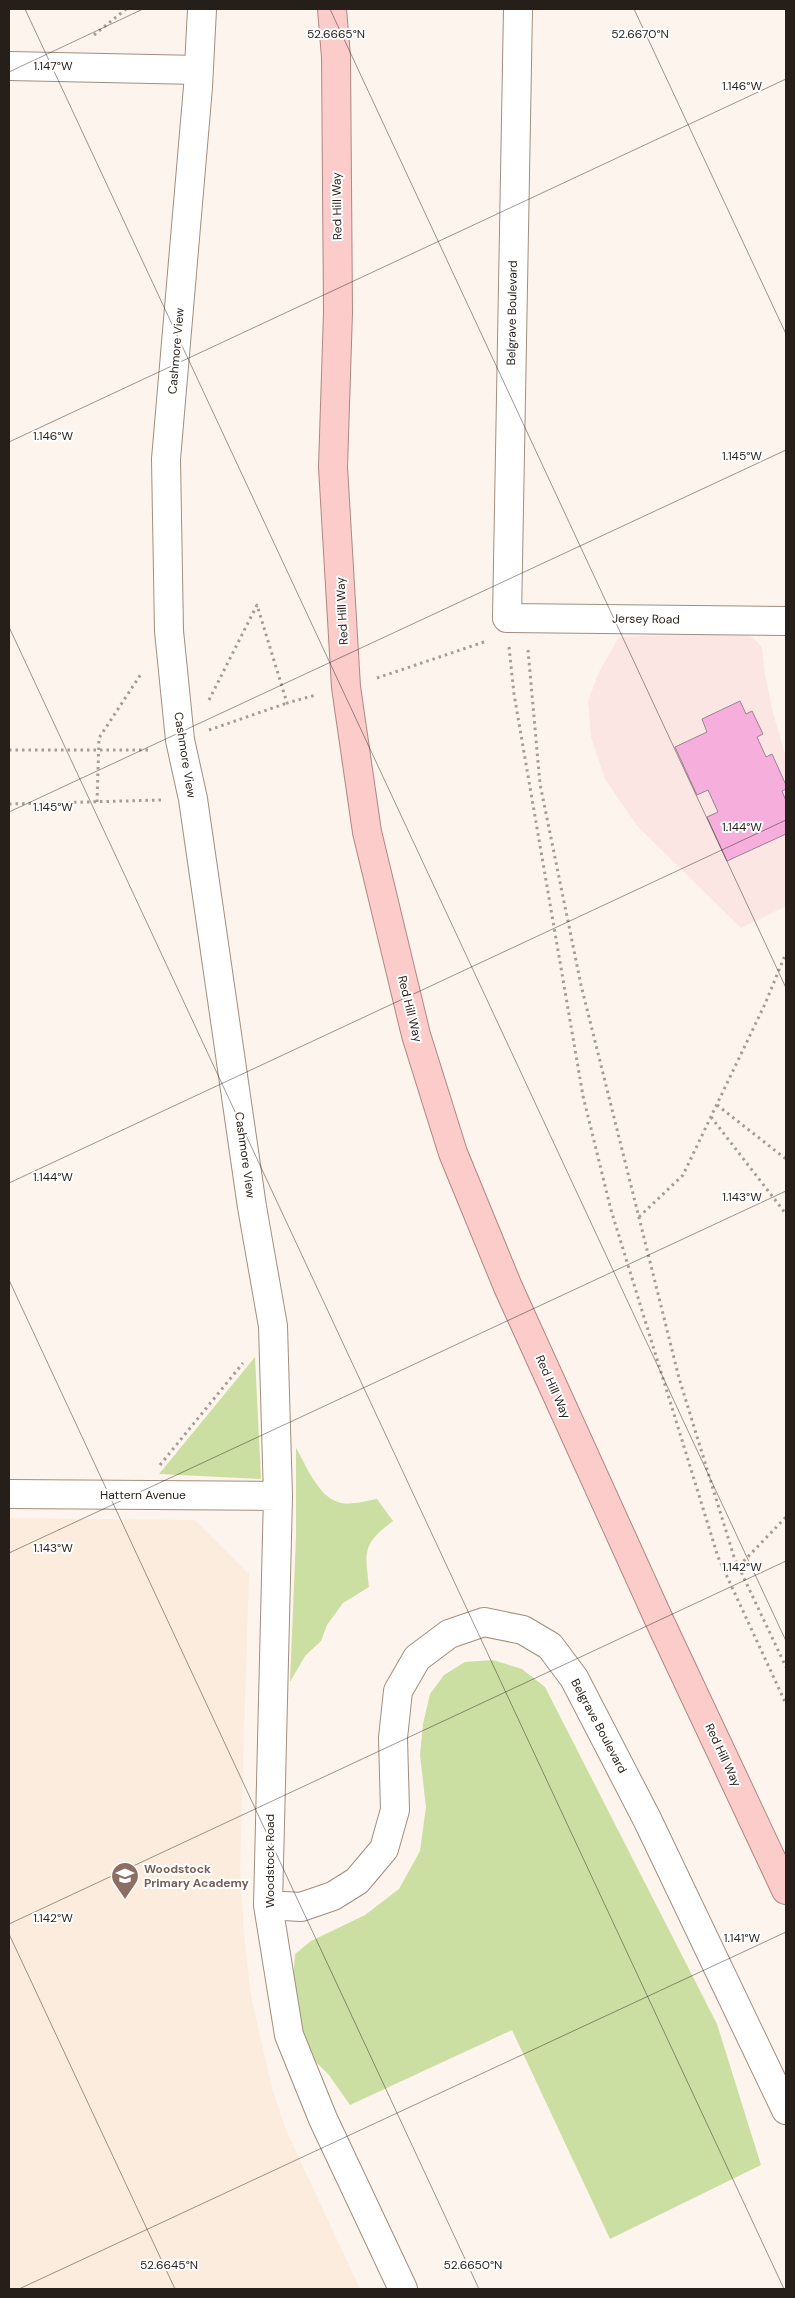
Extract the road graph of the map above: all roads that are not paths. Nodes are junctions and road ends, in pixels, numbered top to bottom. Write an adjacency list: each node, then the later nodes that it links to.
1 (202, 9): 7 (street, Cashmore View)
2 (332, 9): 5 (highway, Red Hill Way)
3 (342, 9): 5 (highway, Red Hill Way)
4 (518, 9): 8 (street, Belgrave Boulevard)
5 (336, 57): 12 (highway, Red Hill Way)
6 (9, 66): 7 (street)
7 (199, 70): 11 (street, Cashmore View)
8 (517, 618): 9 (street, Jersey Road)
9 (786, 621)
10 (9, 1494): 11 (street, Hattern Avenue)
11 (278, 1496): 13 (street, Woodstock Road)
12 (786, 1890)
13 (268, 1905): 14 (street, Belgrave Boulevard); 15 (street, Woodstock Road)
14 (786, 2110)
15 (402, 2289)

